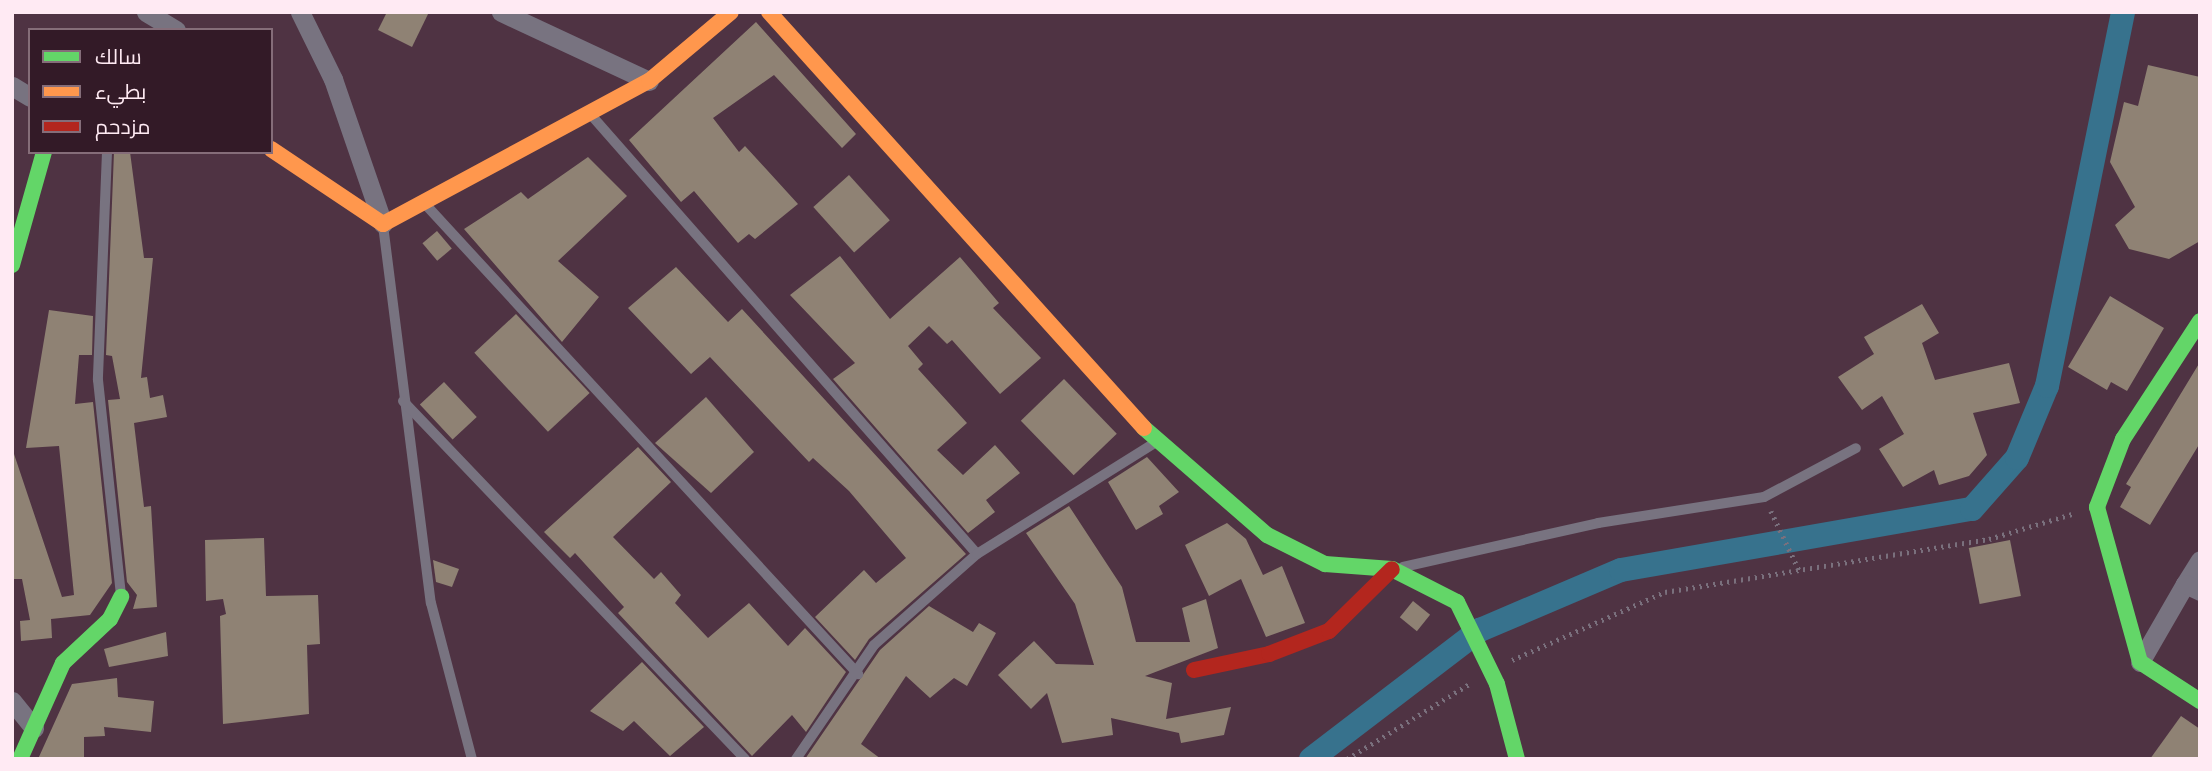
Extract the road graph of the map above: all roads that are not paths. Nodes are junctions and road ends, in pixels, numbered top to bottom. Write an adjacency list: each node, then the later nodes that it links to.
1 (146, 12): 6 (street)
2 (300, 12): 15 (street)
3 (501, 12): 7 (street)
4 (731, 12): 7 (street)
5 (769, 12): 19 (street)
6 (173, 28)
7 (649, 81): 10 (street)
8 (12, 86): 9 (street)
9 (28, 96)
10 (589, 113): 14 (street); 21 (lane)
11 (273, 150): 15 (street)
12 (43, 154): 16 (street)
13 (107, 154): 25 (lane)
14 (426, 205): 15 (street); 28 (lane)
15 (383, 224): 18 (lane)
16 (14, 258)
17 (2200, 321): 26 (street)
18 (403, 401): 33 (lane); 34 (lane)
19 (1156, 442): 21 (lane); 23 (street)
20 (1856, 448): 23 (lane)
21 (977, 554): 28 (lane)
22 (2200, 560): 24 (street)
23 (1392, 569): 27 (street); 36 (street, bridge)
24 (2192, 588): 26 (street)
25 (121, 597): 31 (street)
26 (2140, 662): 30 (street)
27 (1194, 670)
28 (858, 674): 35 (lane)
29 (12, 701): 31 (street)
30 (2200, 701)
31 (34, 728): 32 (street)
32 (20, 759)
33 (472, 759)
34 (745, 759)
35 (796, 759)
36 (1517, 759)

